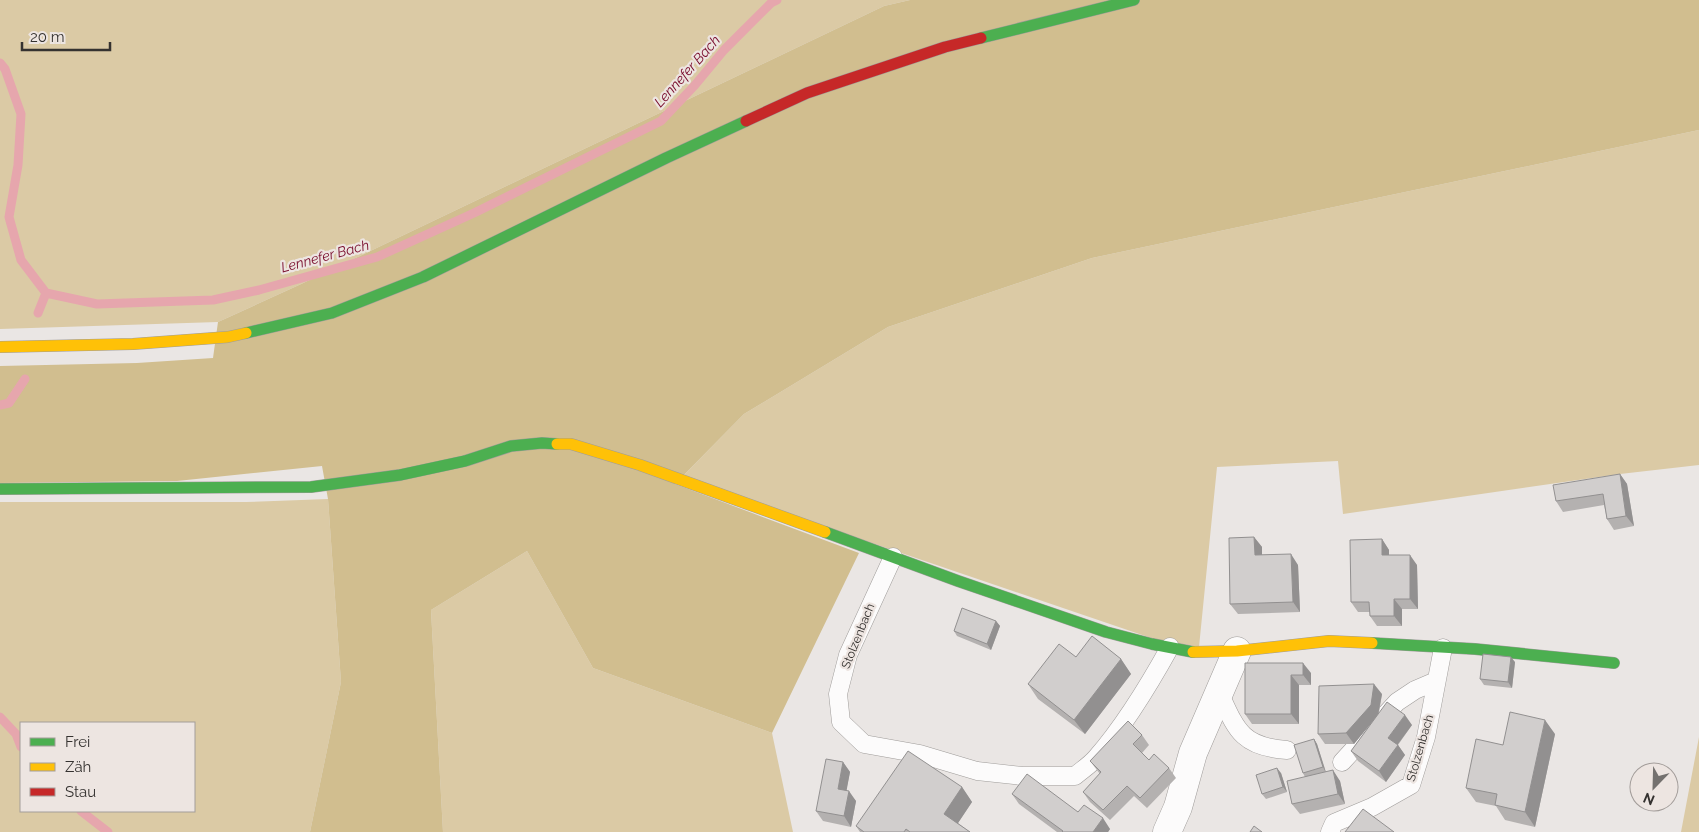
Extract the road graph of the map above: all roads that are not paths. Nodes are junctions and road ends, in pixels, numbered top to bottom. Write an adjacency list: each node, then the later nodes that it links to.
1 (1134, 0): 2 (street)
2 (0, 347)
3 (0, 489): 4 (street)
4 (892, 557): 5 (street); 5 (lane, Stolzenbach)
5 (1170, 647): 7 (street)
6 (1443, 648): 7 (street); 8 (street); 9 (lane, Stolzenbach)
7 (1237, 651): 10 (street)
8 (1614, 663)
9 (1436, 681): 12 (lane); 14 (lane, Stolzenbach)
10 (1219, 692): 11 (lane); 13 (street)
11 (1287, 750)
12 (1342, 762)
13 (1167, 832)
14 (1330, 832)

